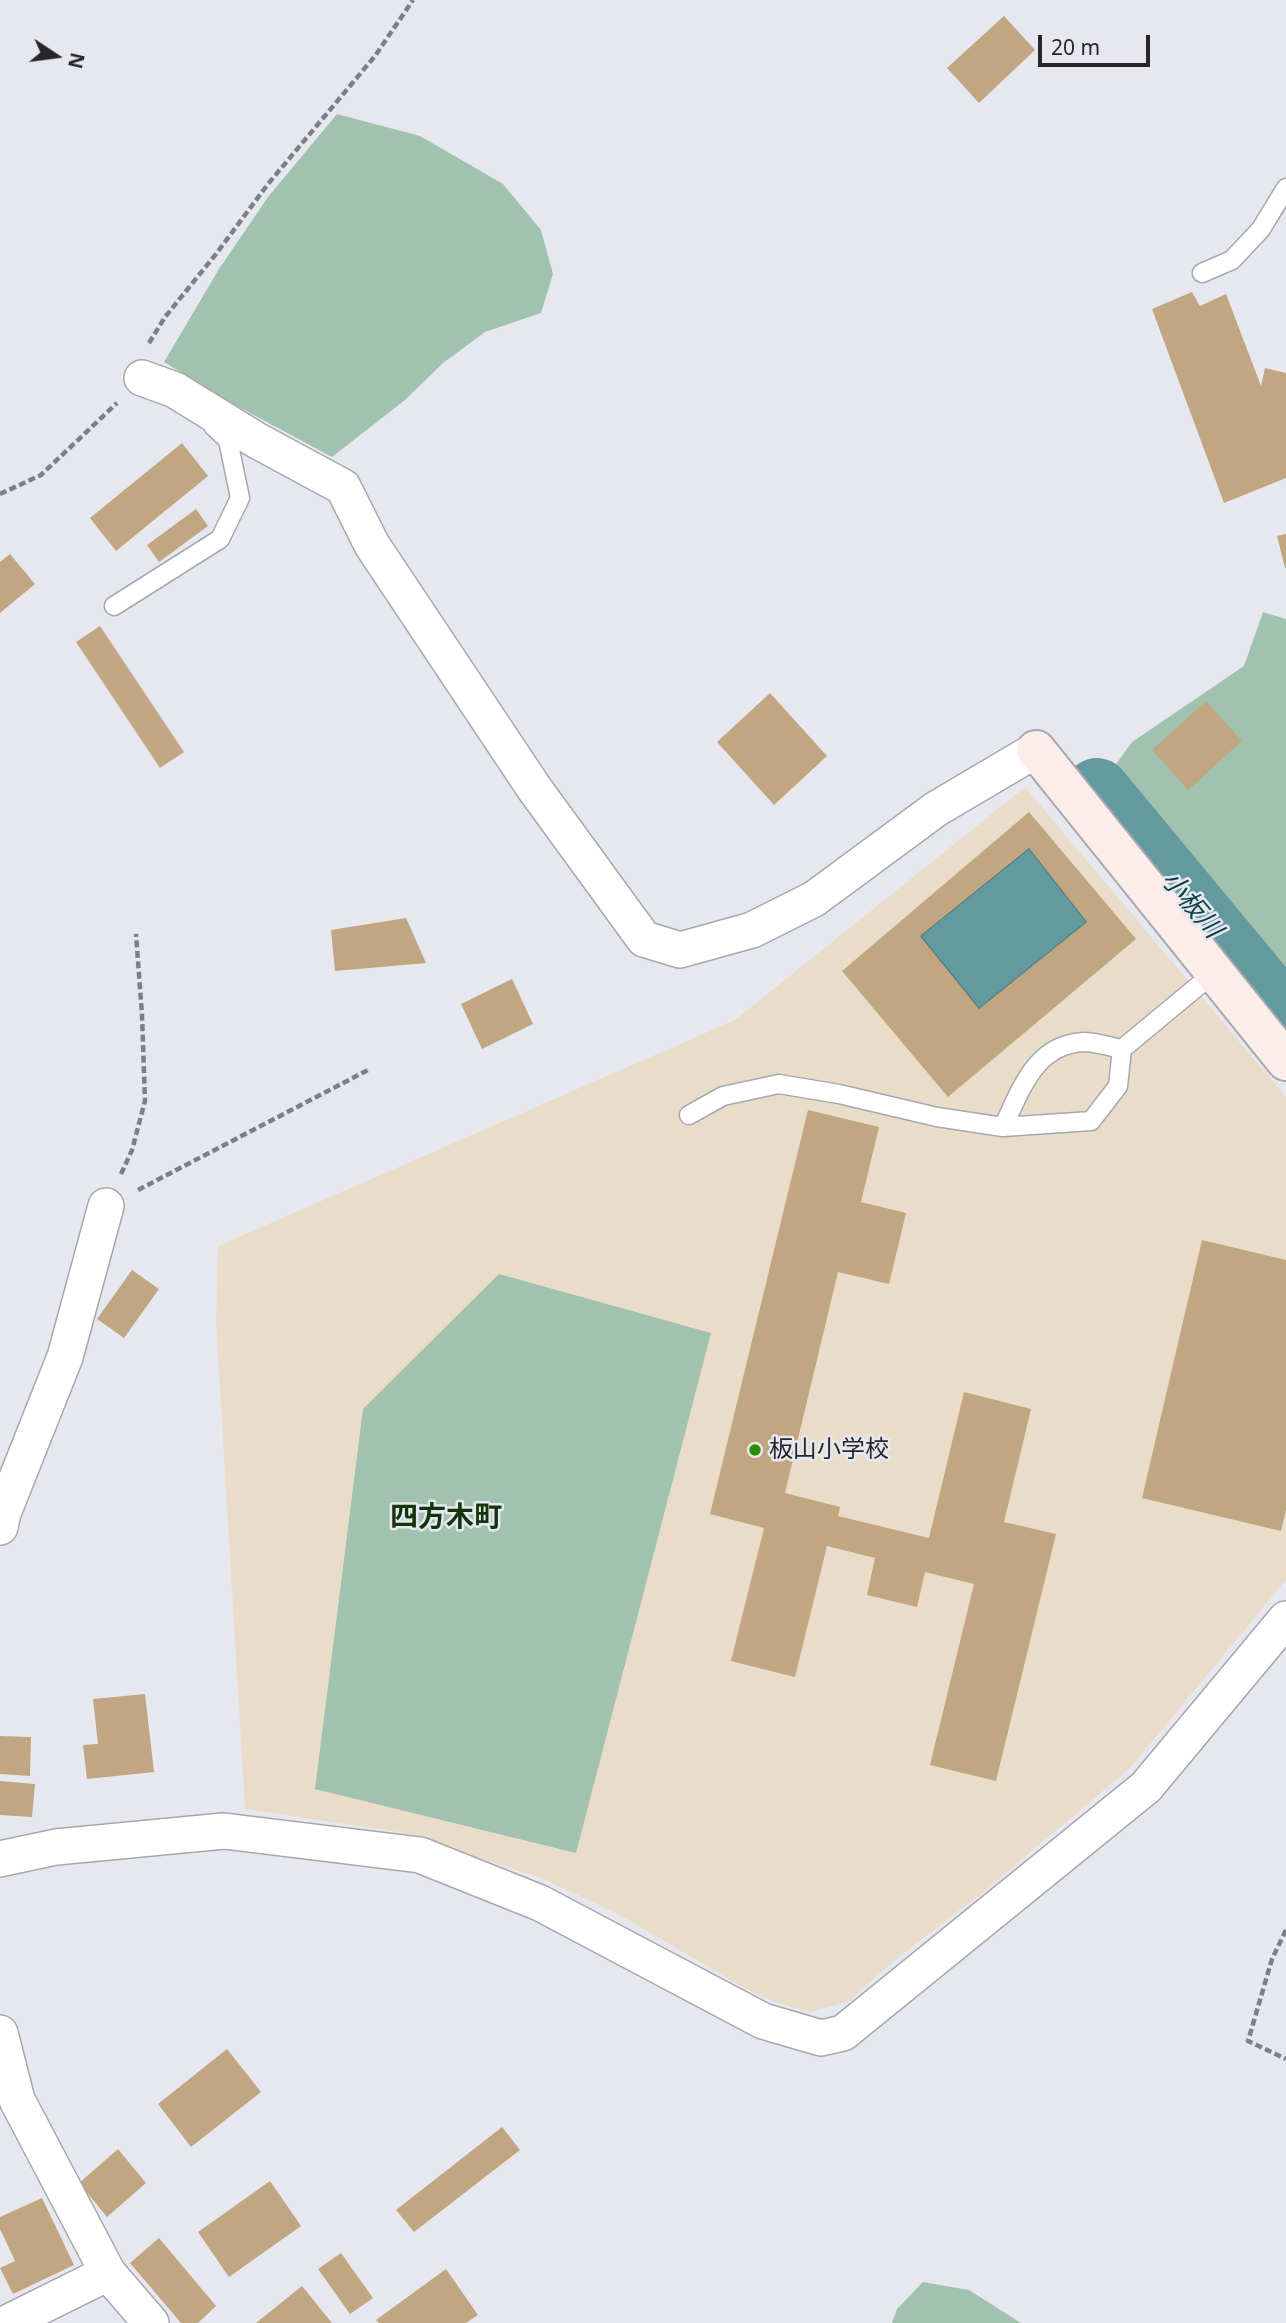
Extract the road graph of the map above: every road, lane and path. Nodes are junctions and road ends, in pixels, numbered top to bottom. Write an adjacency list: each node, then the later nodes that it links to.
1 (413, 0): 4 (path)
2 (1286, 188): 3 (lane)
3 (1202, 273)
4 (142, 378): 5 (street); 6 (path)
5 (175, 390): 7 (lane); 8 (street)
6 (0, 494)
7 (114, 606)
8 (1036, 750): 10 (street)
9 (136, 934): 16 (path)
10 (1215, 972): 11 (lane); 12 (street)
11 (1122, 1049): 15 (lane); 15 (lane)
12 (1286, 1061)
13 (368, 1070): 16 (path)
14 (690, 1115): 15 (lane)
15 (1003, 1127)
16 (106, 1206): 17 (street)
17 (0, 1527)
18 (1286, 1619): 19 (street)
19 (0, 1859)
20 (1286, 1930): 22 (path)
21 (0, 2033): 23 (street)
22 (1286, 2059)
23 (108, 2273): 24 (street); 25 (street)
24 (7, 2323)
25 (151, 2323)

